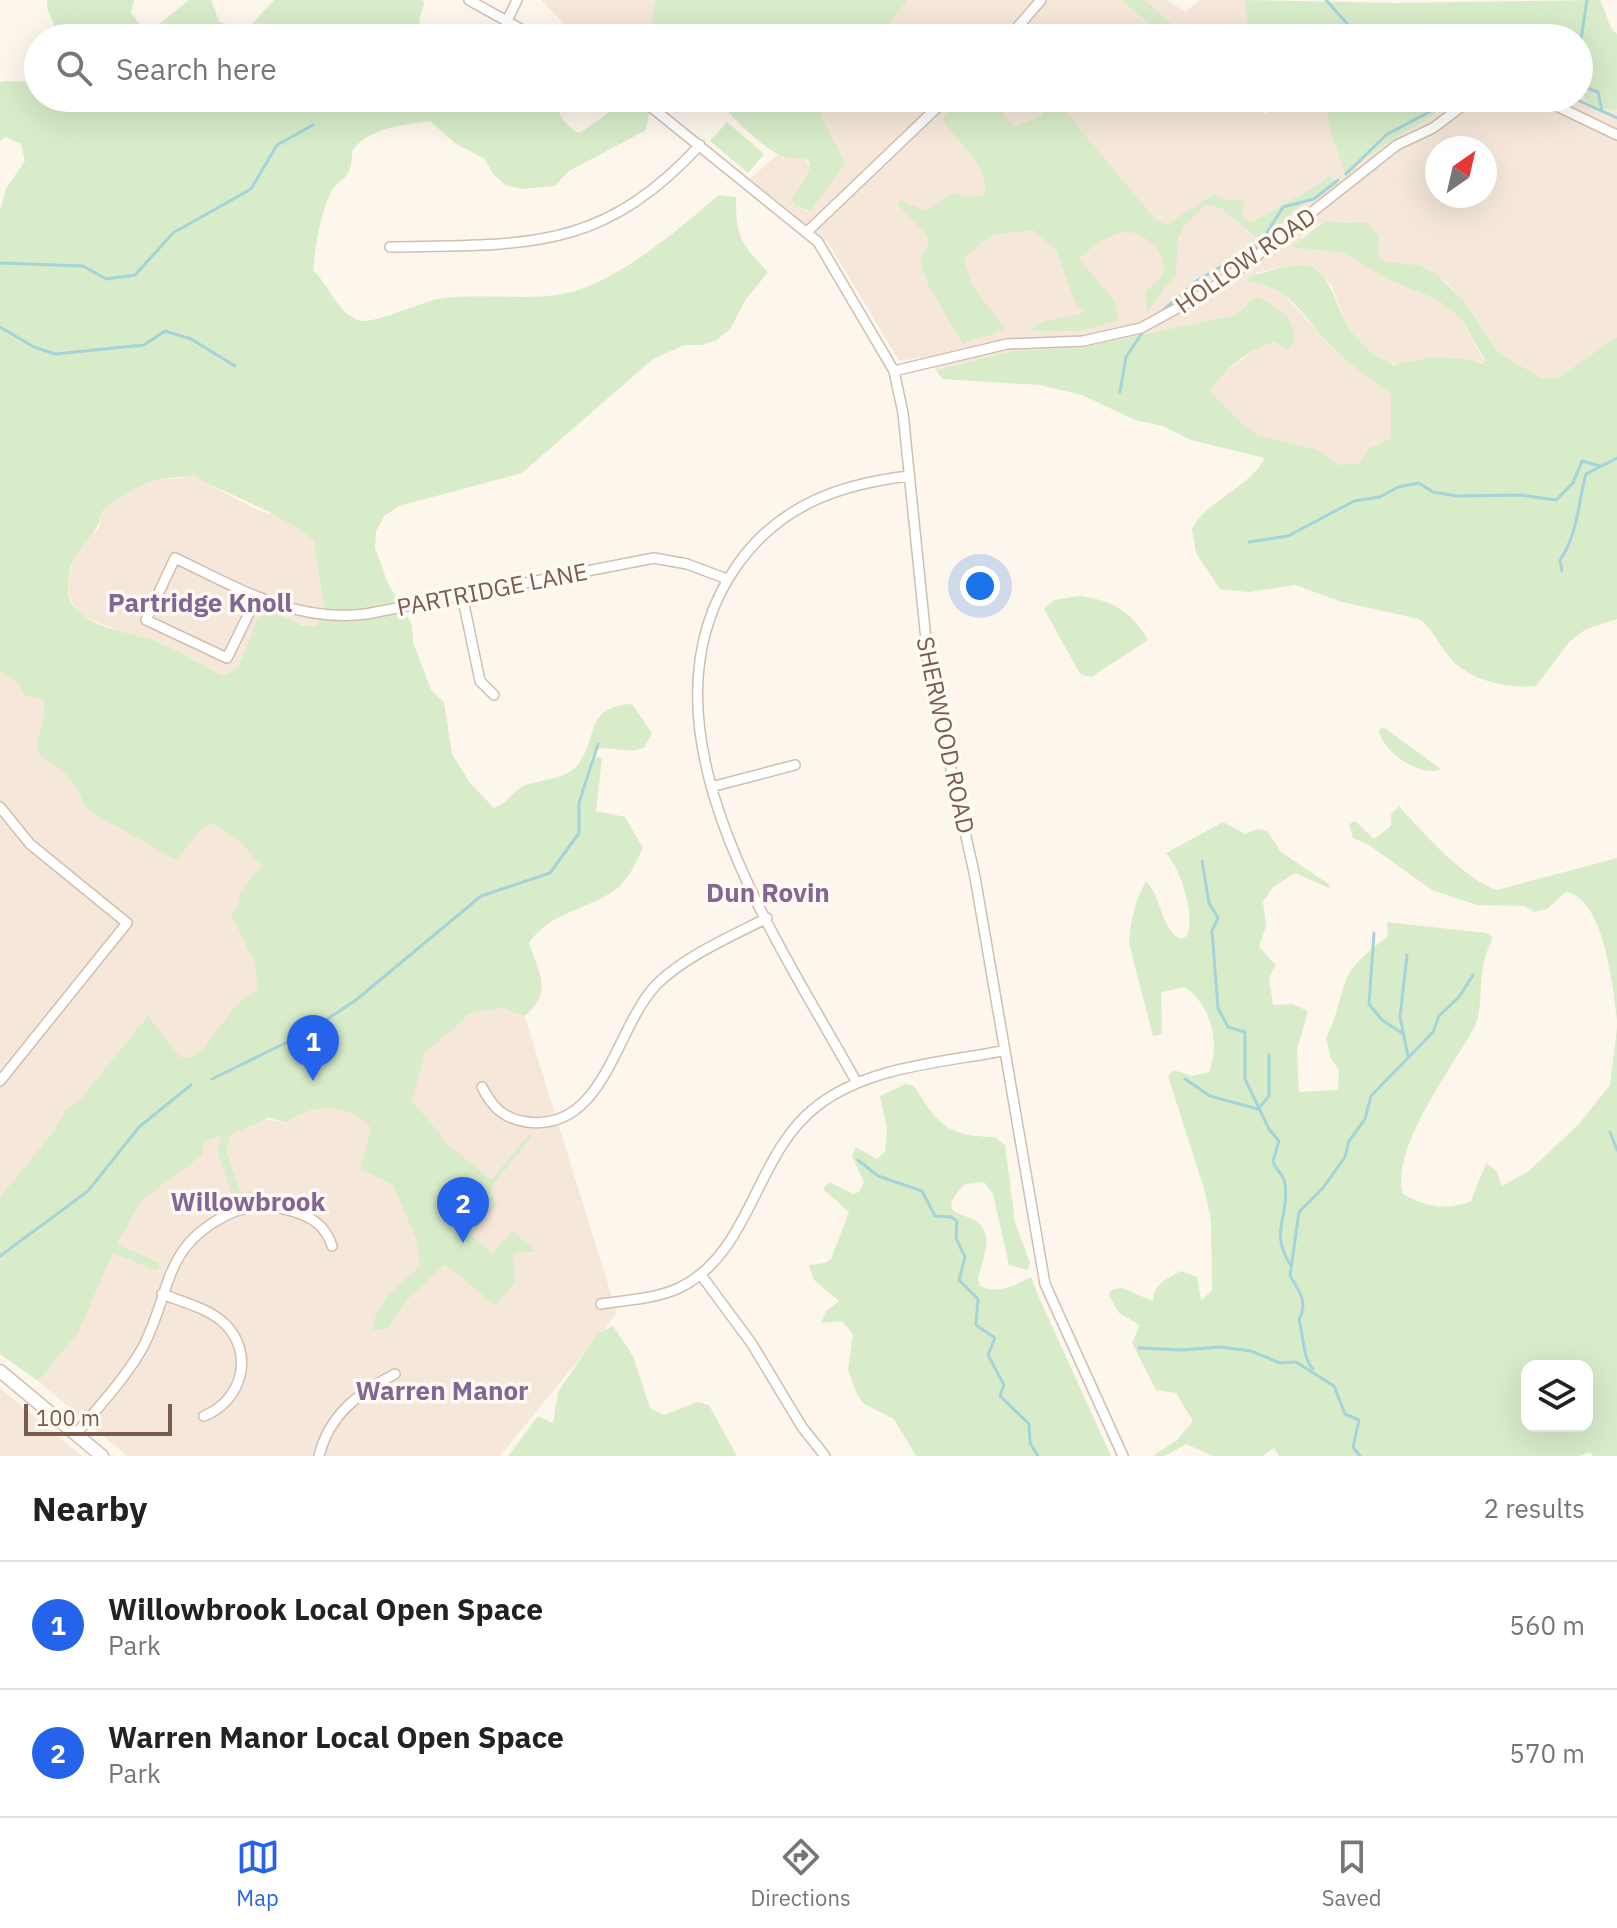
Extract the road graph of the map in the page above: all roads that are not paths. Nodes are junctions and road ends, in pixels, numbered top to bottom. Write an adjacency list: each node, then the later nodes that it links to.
1 (469, 0): 4 (street)
2 (517, 0): 4 (street)
3 (1041, 0): 6 (street)
4 (507, 21): 5 (street)
5 (512, 24)
6 (1020, 24)
7 (658, 112): 12 (street, SHERWOOD ROAD)
8 (932, 112): 13 (street)
9 (1454, 112): 15 (street, HOLLOW ROAD)
10 (1569, 112): 11 (street)
11 (1617, 135)
12 (700, 145): 13 (street, SHERWOOD ROAD); 14 (street)
13 (808, 231): 15 (street, SHERWOOD ROAD)
14 (390, 247)
15 (894, 371): 16 (street, SHERWOOD ROAD)
16 (909, 476): 17 (street); 25 (street, SHERWOOD ROAD)
17 (727, 579): 18 (street, PARTRIDGE LANE); 22 (street)
18 (462, 595): 19 (street, PARTRIDGE LANE); 20 (street)
19 (257, 597): 19 (street, PARTRIDGE LANE)
20 (494, 695)
21 (795, 765): 22 (street)
22 (711, 787): 24 (street)
23 (0, 807): 26 (street)
24 (767, 918): 27 (street); 28 (street)
25 (1002, 1051): 27 (street); 40 (street, SHERWOOD ROAD)
26 (0, 1081)
27 (857, 1083): 30 (street)
28 (482, 1087)
29 (332, 1246): 31 (street)
30 (701, 1275): 32 (street); 39 (street)
31 (162, 1294): 35 (street); 36 (street)
32 (601, 1304)
33 (0, 1371): 36 (street)
34 (395, 1374): 38 (street)
35 (204, 1416)
36 (76, 1434): 37 (street)
37 (102, 1456)
38 (319, 1456)
39 (825, 1456)
40 (1123, 1456)

